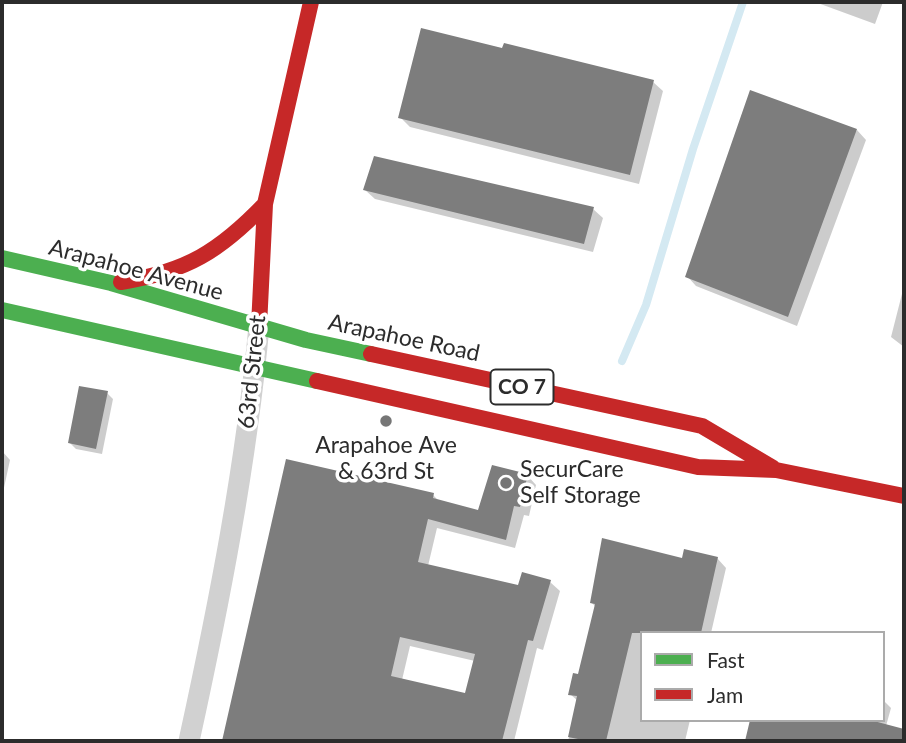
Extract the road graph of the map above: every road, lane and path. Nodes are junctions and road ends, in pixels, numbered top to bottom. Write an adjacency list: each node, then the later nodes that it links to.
1 (311, 2): 2 (main road, 63rd Street)
2 (265, 204): 4 (main road); 6 (main road, 63rd Street)
3 (2, 258): 4 (main road, Arapahoe Avenue / CO 7)
4 (111, 283): 6 (main road, Arapahoe Avenue / CO 7)
5 (2, 310): 7 (main road, CO 7)
6 (259, 326): 7 (street, 63rd Street); 8 (main road, Arapahoe Road / CO 7)
7 (255, 367): 8 (main road, Arapahoe Road / CO 7); 10 (street, 63rd Street)
8 (776, 470): 9 (main road, Arapahoe Road / CO 7)
9 (904, 496)
10 (189, 741)

